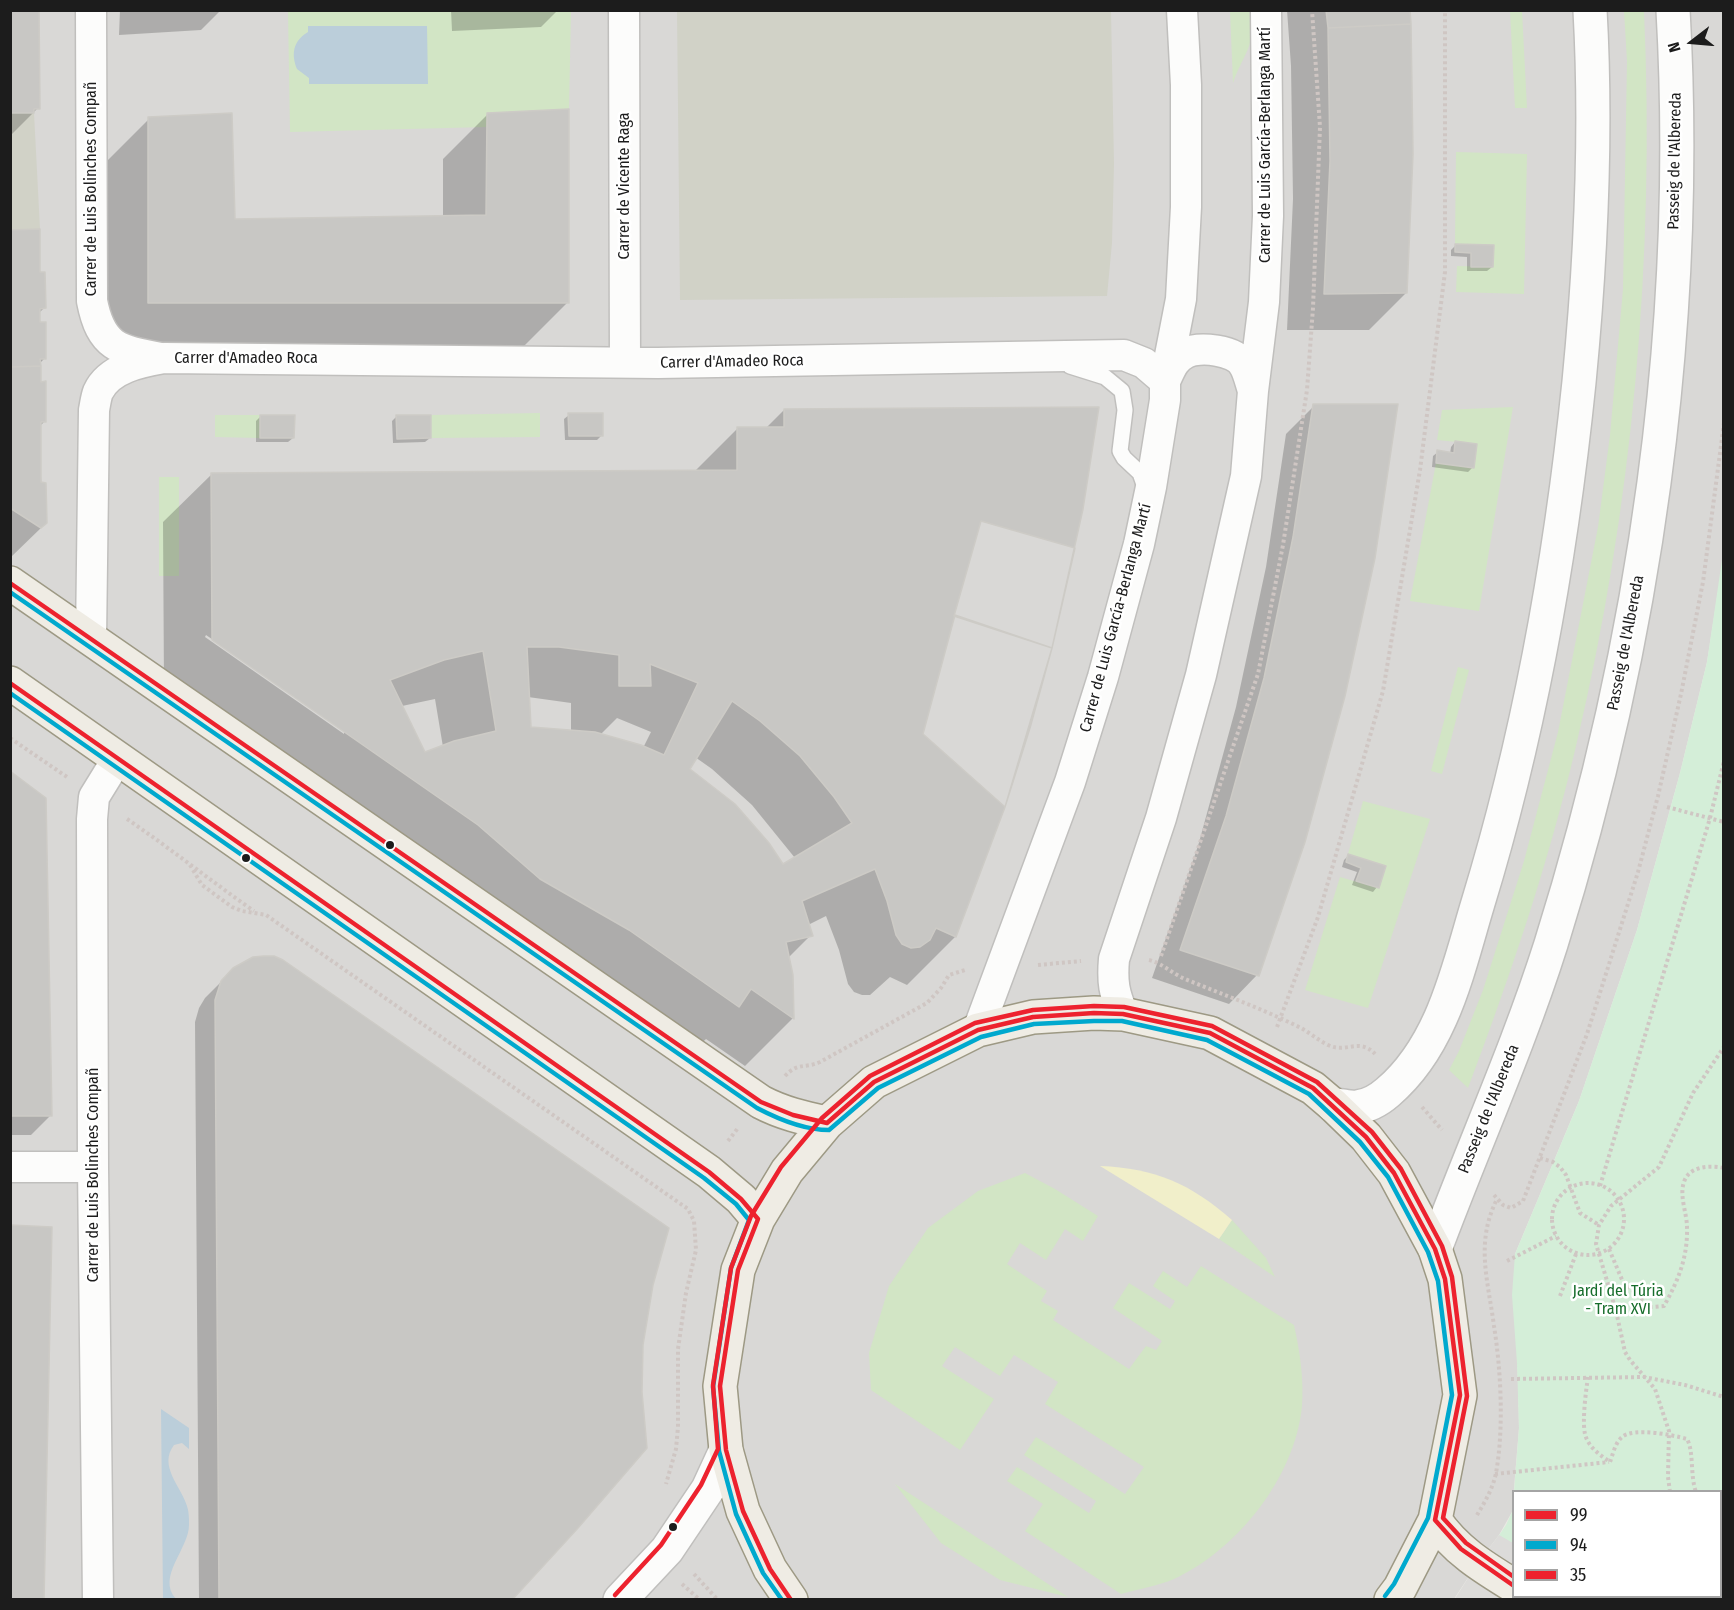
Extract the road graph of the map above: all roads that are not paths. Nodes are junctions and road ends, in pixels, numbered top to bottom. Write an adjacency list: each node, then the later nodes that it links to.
1 (91, 10): 8 (street, Carrer de Luis Bolinches Compañ)
2 (624, 10): 9 (street, Carrer de Vicente Raga)
3 (1182, 10): 10 (street, Carrer de Luis García-Berlanga Martí)
4 (1266, 10): 11 (street, Carrer de Luis García-Berlanga Martí)
5 (1590, 10): 19 (street)
6 (1673, 10): 24 (street, Passeig de l'Albereda)
7 (1032, 356): 9 (street, Carrer d'Amadeo Roca); 10 (street, Carrer d'Amadeo Roca); 12 (lane)
8 (164, 358): 9 (street, Carrer d'Amadeo Roca); 14 (street)
9 (625, 362)
10 (1165, 381): 11 (street); 12 (street, Carrer de Luis García-Berlanga Martí)
11 (1253, 391): 17 (street, Carrer de Luis García-Berlanga Martí)
12 (1148, 503): 18 (street, Carrer de Luis García-Berlanga Martí)
13 (10, 582): 14 (main road)
14 (91, 639): 20 (main road)
15 (10, 683): 16 (main road)
16 (118, 758): 22 (street, Carrer de Luis Bolinches Compañ); 23 (main road)
17 (1124, 1014): 18 (main road); 19 (main road)
18 (978, 1030): 20 (main road)
19 (1333, 1105): 24 (main road)
20 (827, 1123): 23 (main road)
21 (10, 1167): 22 (street)
22 (93, 1167): 28 (street, Carrer de Luis Bolinches Compañ)
23 (758, 1219): 25 (main road)
24 (1435, 1249): 26 (main road)
25 (726, 1450): 29 (street); 30 (main road)
26 (1435, 1520): 27 (main road); 31 (main road)
27 (1512, 1585)
28 (98, 1599)
29 (620, 1599)
30 (791, 1599)
31 (1390, 1599)

